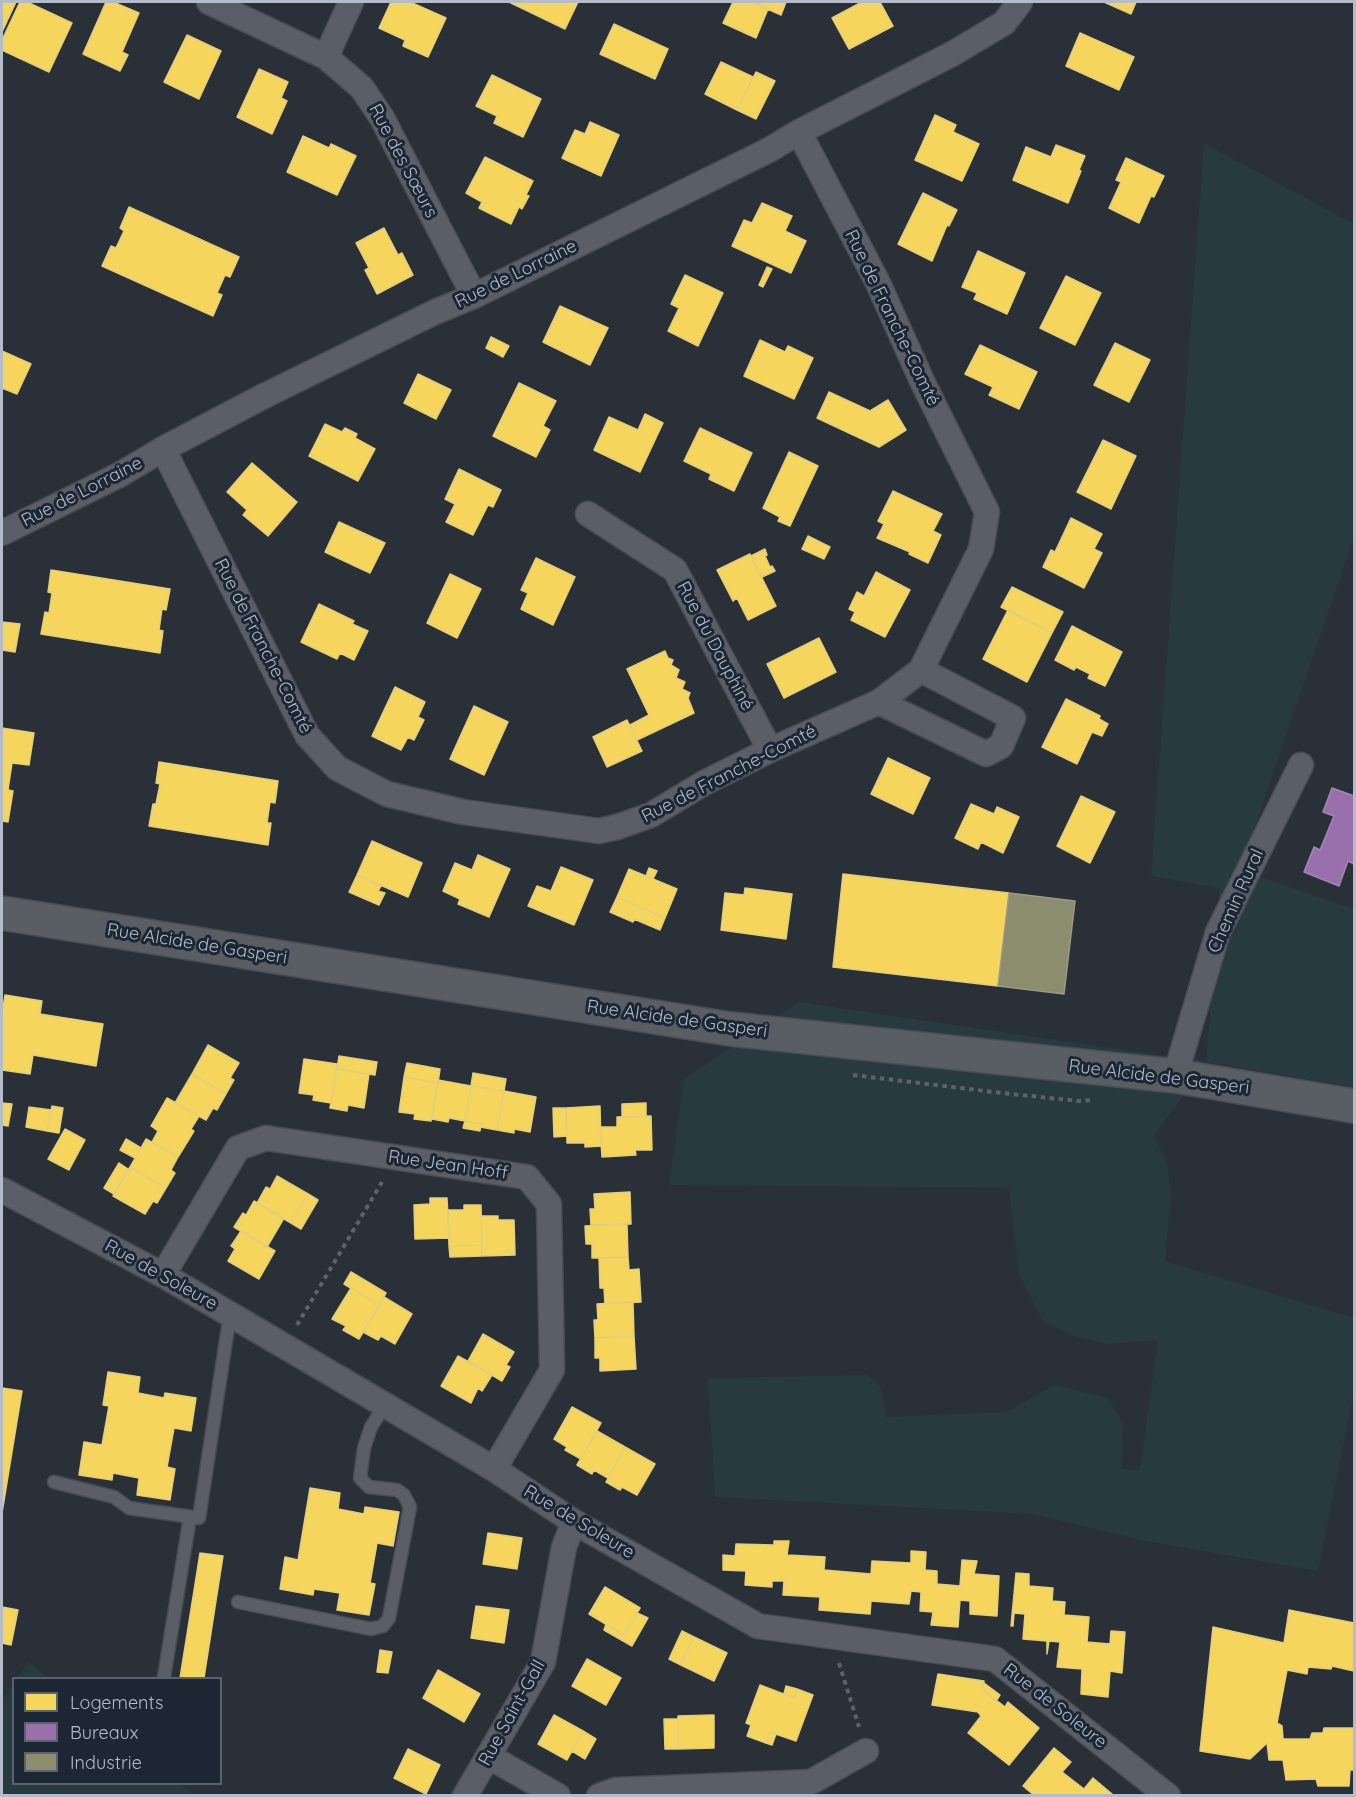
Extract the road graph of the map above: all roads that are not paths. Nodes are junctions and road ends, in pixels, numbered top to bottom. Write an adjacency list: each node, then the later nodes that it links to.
1 (209, 2): 4 (street, Rue des Sœurs)
2 (351, 2): 4 (street)
3 (1020, 2): 5 (street, Rue de Lorraine)
4 (326, 57): 6 (street, Rue des Sœurs)
5 (799, 132): 6 (street, Rue de Lorraine); 10 (street, Rue de Franche-Comté)
6 (474, 296): 7 (street, Rue de Lorraine)
7 (163, 449): 9 (street, Rue de Lorraine); 12 (street, Rue de Franche-Comté)
8 (588, 514): 12 (street, Rue du Dauphiné)
9 (2, 533)
10 (921, 670): 11 (street, Rue de Franche-Comté); 11 (street)
11 (879, 702): 12 (street, Rue de Franche-Comté)
12 (770, 750)
13 (1301, 765): 15 (street, Chemin Rural)
14 (2, 913): 15 (main road, Rue Alcide de Gasperi)
15 (1175, 1076): 16 (main road, Rue Alcide de Gasperi)
16 (1354, 1106)
17 (2, 1190): 18 (street, Rue de Soleure)
18 (163, 1275): 19 (street, Rue de Soleure); 21 (street, Rue Jean Hoff)
19 (230, 1314): 20 (street, Rue de Soleure); 23 (lane)
20 (385, 1405): 21 (street, Rue de Soleure); 25 (lane)
21 (494, 1469): 24 (street, Rue de Soleure)
22 (54, 1482): 23 (lane)
23 (190, 1517): 26 (lane)
24 (574, 1522): 28 (street, Rue Saint-Gall); 32 (street, Rue de Soleure)
25 (238, 1602)
26 (164, 1677)
27 (866, 1751): 31 (street)
28 (488, 1756): 29 (street, Rue Saint-Gall); 30 (street)
29 (465, 1796)
30 (558, 1796)
31 (599, 1796)
32 (1168, 1796)

